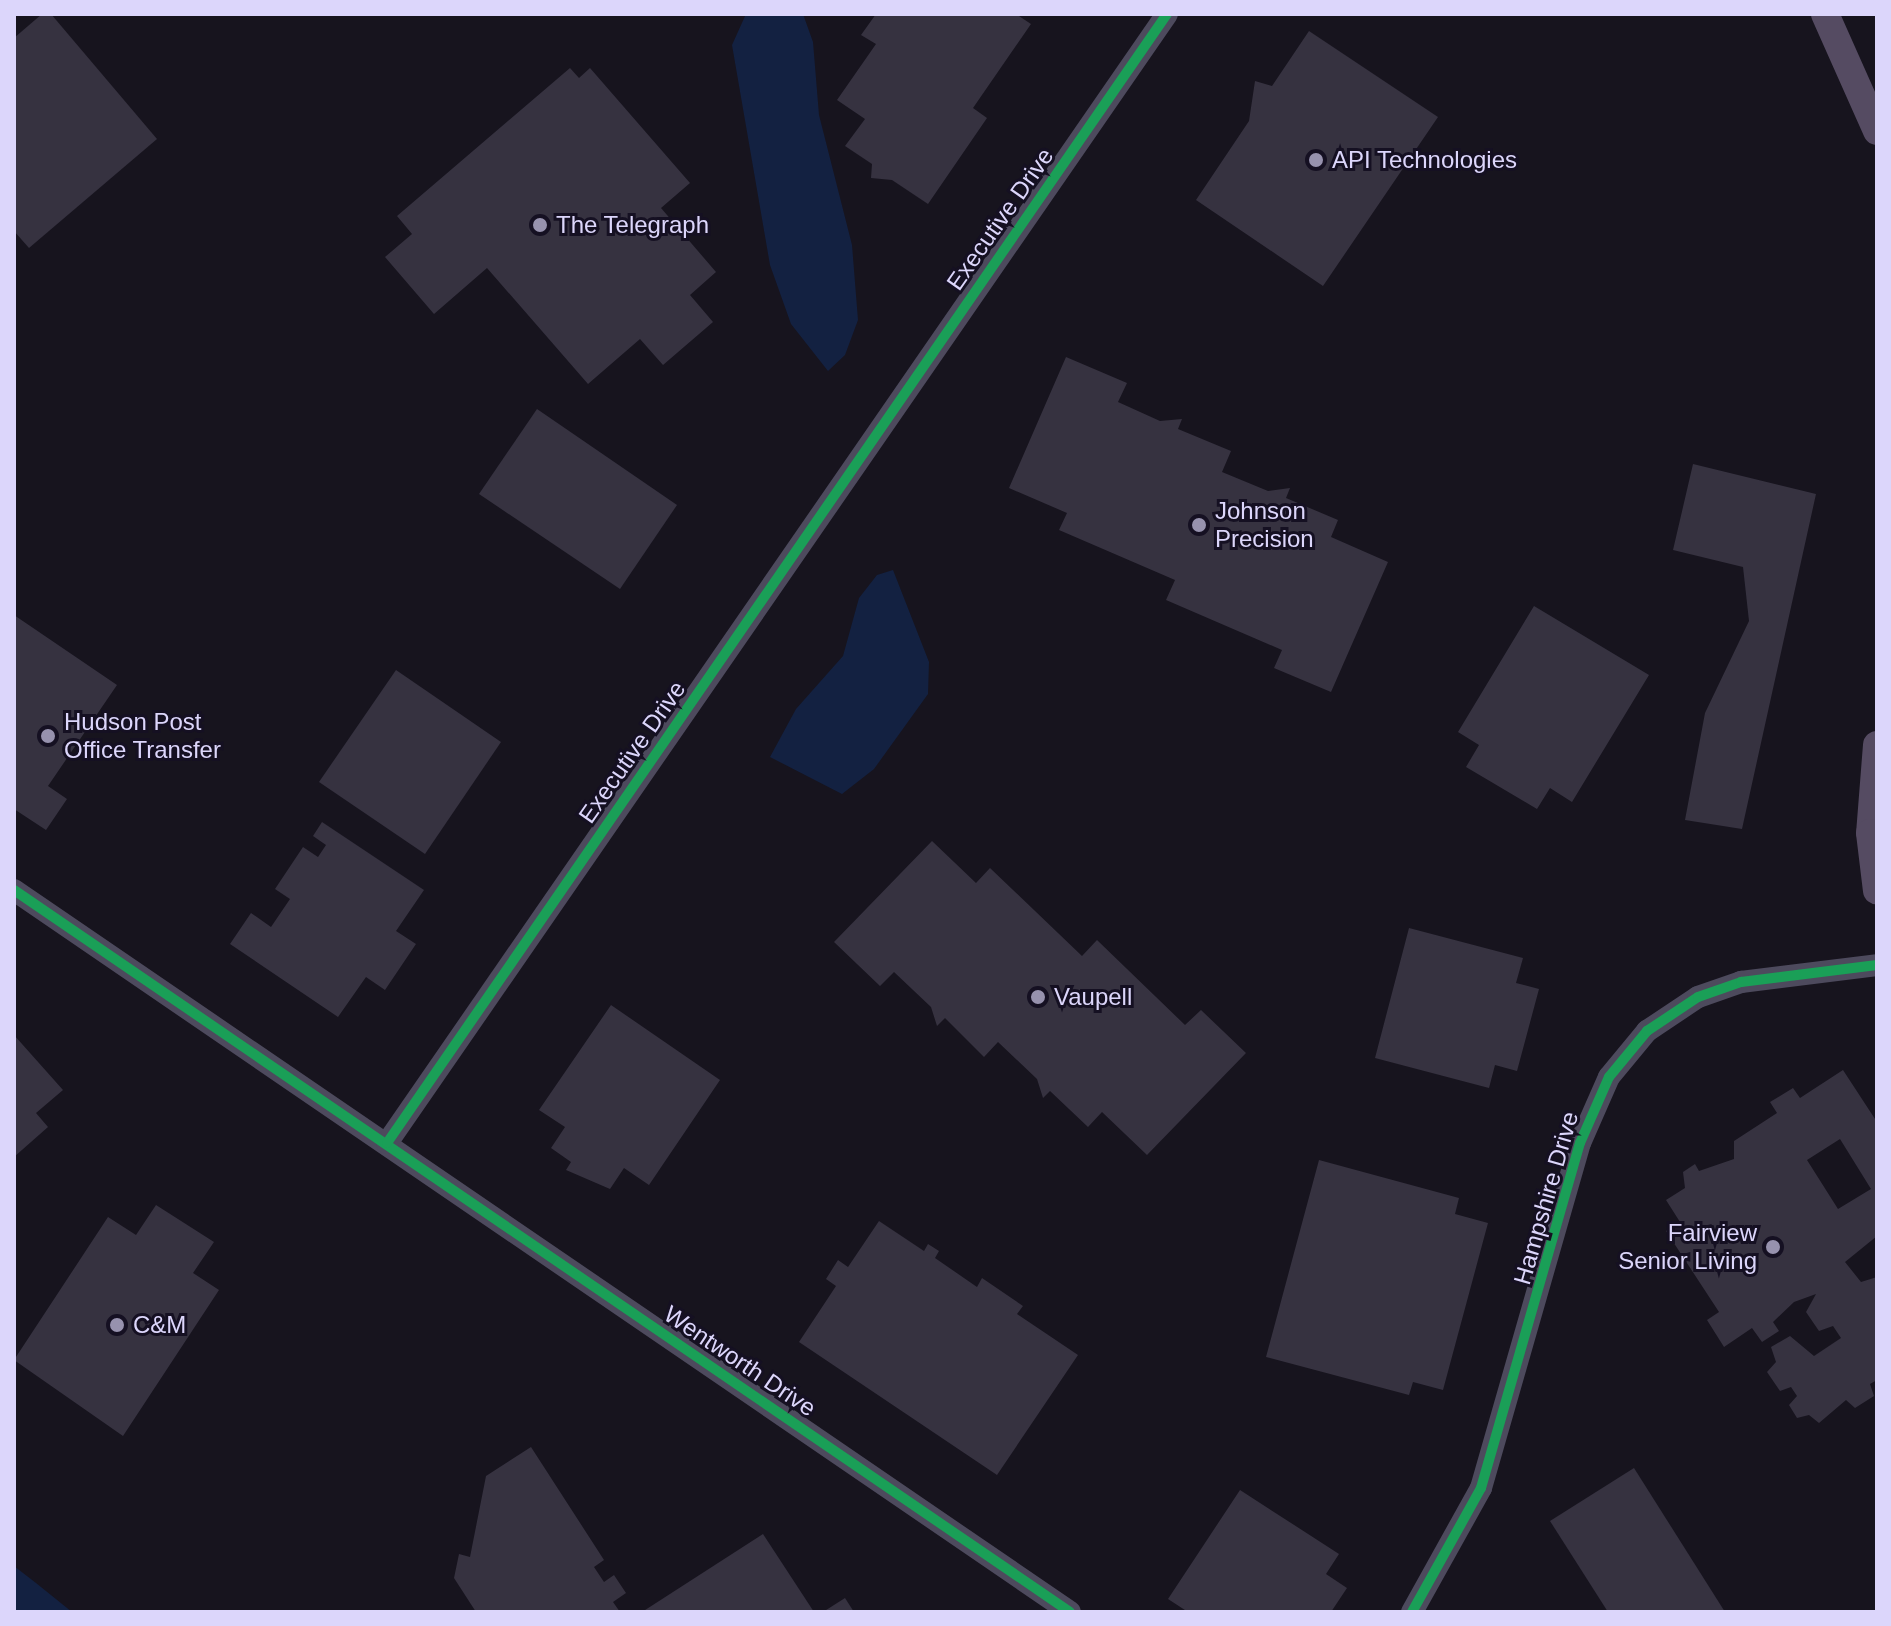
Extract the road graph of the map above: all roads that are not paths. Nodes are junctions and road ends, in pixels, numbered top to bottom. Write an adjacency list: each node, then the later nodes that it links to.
1 (1167, 14): 8 (street, Executive Drive)
2 (1825, 14): 3 (main road)
3 (1877, 131)
4 (1877, 745): 6 (main road)
5 (14, 890): 8 (street)
6 (1877, 891)
7 (1877, 965): 10 (street, Hampshire Drive)
8 (387, 1143): 9 (street, Wentworth Drive)
9 (1070, 1612)
10 (1412, 1612)

